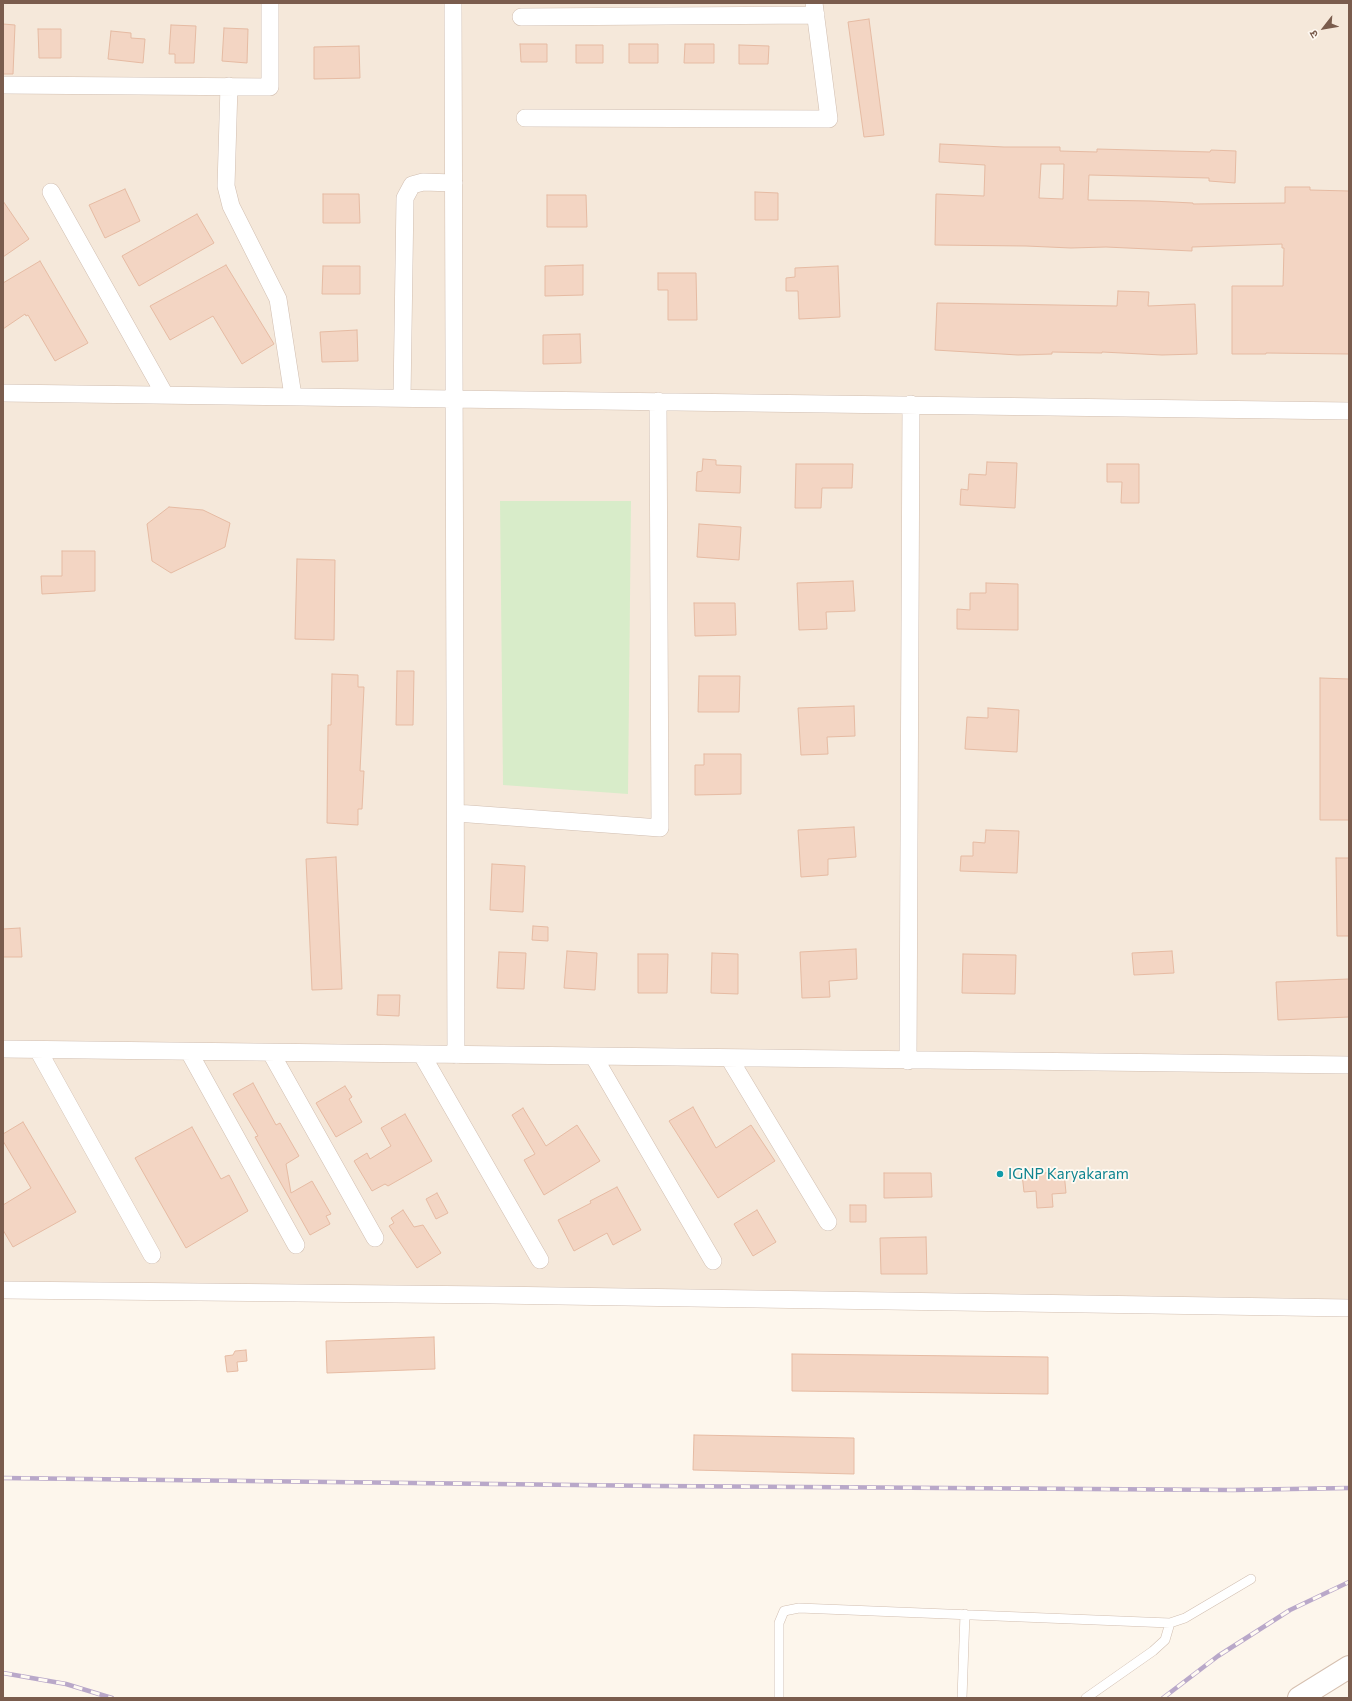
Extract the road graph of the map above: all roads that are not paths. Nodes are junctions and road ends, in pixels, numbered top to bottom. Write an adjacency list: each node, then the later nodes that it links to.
1 (270, 3): 6 (street)
2 (453, 3): 8 (street)
3 (815, 9): 4 (street); 7 (street)
4 (520, 17)
5 (3, 85): 6 (street)
6 (229, 86): 12 (street)
7 (524, 118)
8 (454, 183): 13 (street); 14 (street)
9 (51, 192): 11 (street)
10 (3, 393): 11 (street)
11 (164, 395): 12 (street)
12 (293, 396): 13 (street)
13 (402, 398): 14 (street)
14 (455, 399): 15 (street); 18 (street)
15 (658, 401): 16 (street); 18 (street)
16 (911, 404): 17 (street); 27 (street)
17 (1349, 411)
18 (456, 813): 24 (street)
19 (3, 1049): 20 (street)
20 (38, 1050): 21 (street); 32 (street)
21 (189, 1052): 22 (street); 31 (street)
22 (271, 1053): 23 (street); 30 (street)
23 (422, 1055): 24 (street); 33 (street)
24 (456, 1055): 25 (street)
25 (594, 1057): 26 (street); 34 (street)
26 (730, 1058): 27 (street); 29 (street)
27 (908, 1061): 28 (street)
28 (1349, 1065)
29 (828, 1222)
30 (375, 1238)
31 (296, 1245)
32 (152, 1255)
33 (540, 1260)
34 (713, 1261)
35 (3, 1290): 36 (street)
36 (1349, 1308)
37 (1252, 1579): 39 (lane)
38 (965, 1614): 39 (lane); 41 (lane); 42 (lane)
39 (1170, 1623): 43 (lane)
40 (1349, 1667): 44 (street)
41 (779, 1698)
42 (962, 1698)
43 (1086, 1698)
44 (1298, 1698)

